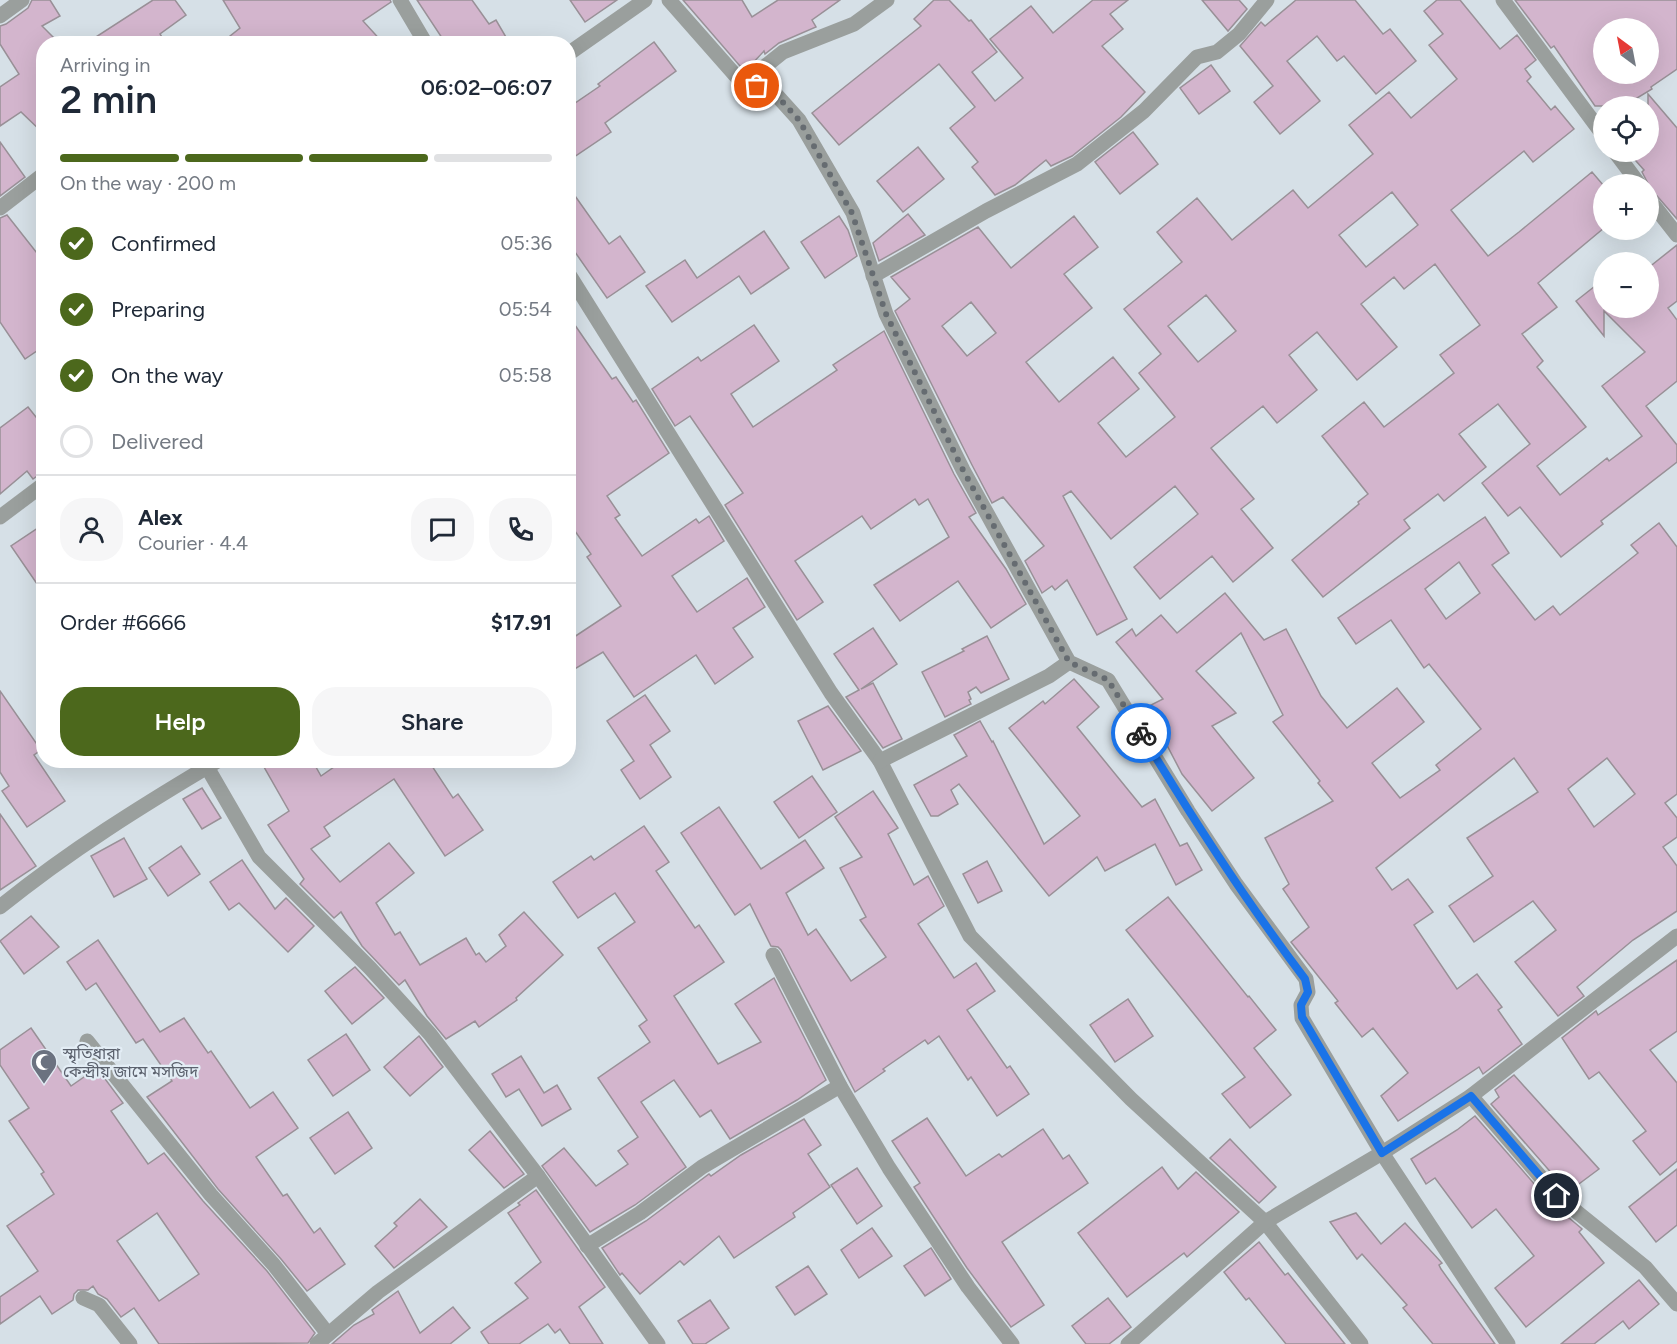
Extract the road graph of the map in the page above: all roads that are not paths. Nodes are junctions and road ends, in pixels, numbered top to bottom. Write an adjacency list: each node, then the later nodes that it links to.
1 (22, 0): 8 (street)
2 (400, 0): 9 (street)
3 (645, 0): 10 (street)
4 (669, 0): 11 (street)
5 (886, 0): 11 (street)
6 (1267, 0): 17 (street)
7 (1503, 0): 12 (street)
8 (0, 16)
9 (421, 36)
10 (576, 48)
11 (743, 84): 17 (street)
12 (1593, 121)
13 (36, 180): 14 (street)
14 (0, 208)
15 (1659, 212): 16 (street)
16 (1677, 235)
17 (873, 276): 21 (street)
18 (576, 286): 22 (street)
19 (36, 490): 20 (street)
20 (0, 517)
21 (1069, 662): 22 (street); 31 (street)
22 (880, 761): 33 (street)
23 (206, 768): 25 (street)
24 (215, 768): 32 (street)
25 (0, 907)
26 (1677, 936): 30 (street)
27 (773, 955): 29 (street)
28 (87, 1041): 37 (street)
29 (840, 1086): 34 (street); 40 (street)
30 (1471, 1096): 31 (street); 36 (street)
31 (1382, 1153): 33 (street); 43 (street)
32 (538, 1176): 34 (street); 37 (street)
33 (1265, 1222): 41 (street); 42 (street)
34 (587, 1246): 39 (street)
35 (83, 1298): 38 (street)
36 (1677, 1304)
37 (322, 1339)
38 (130, 1344)
39 (658, 1344)
40 (1012, 1344)
41 (1128, 1344)
42 (1361, 1344)
43 (1508, 1344)

